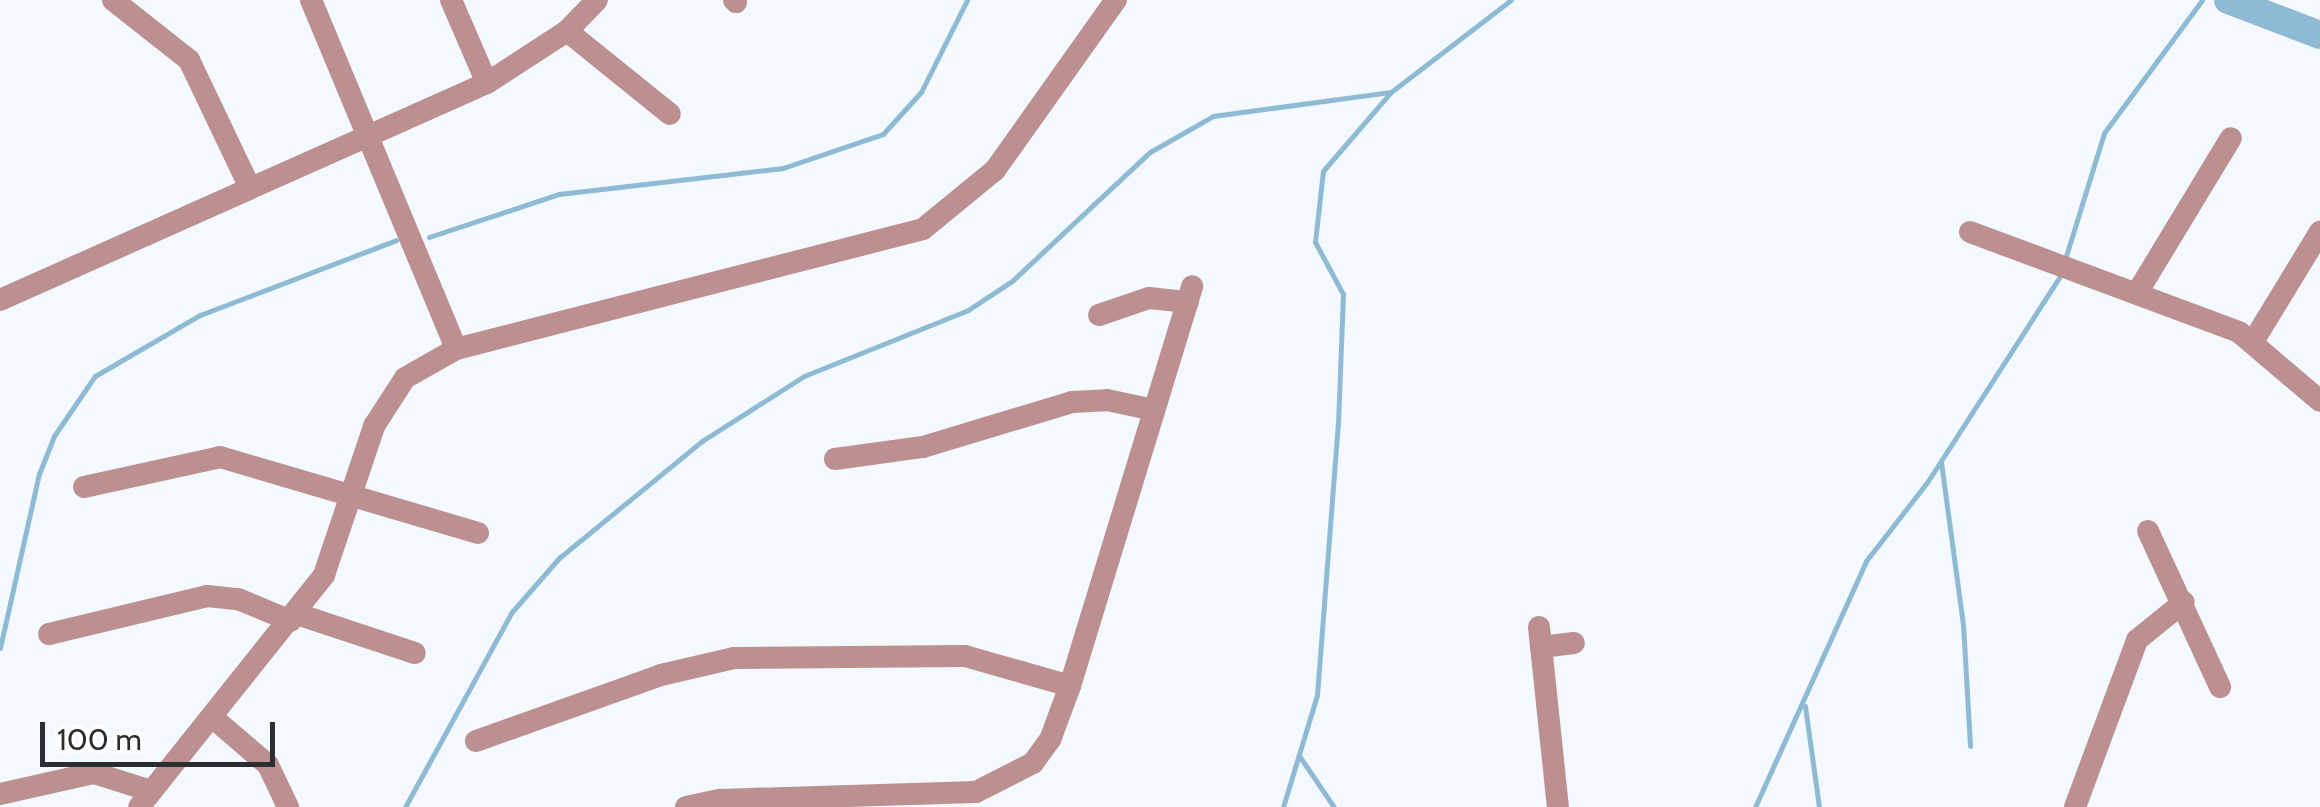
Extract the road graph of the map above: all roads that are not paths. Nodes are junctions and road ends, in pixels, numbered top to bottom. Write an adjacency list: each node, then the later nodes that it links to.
1 (113, 0): 6 (street)
2 (311, 0): 10 (street)
3 (450, 0): 8 (street)
4 (597, 0): 7 (street)
5 (1116, 0): 19 (street)
6 (138, 8): 12 (street)
7 (567, 30): 8 (street); 9 (street)
8 (487, 83): 10 (street)
9 (670, 114)
10 (369, 137): 12 (street); 19 (street)
11 (2231, 138): 15 (street)
12 (249, 186): 16 (street)
13 (1970, 232): 15 (street)
14 (2320, 234): 18 (street)
15 (2138, 293): 18 (street)
16 (0, 300)
17 (1099, 314): 21 (street)
18 (2254, 340): 20 (street)
19 (456, 350): 24 (street)
20 (2320, 402)
21 (1154, 410): 22 (street); 32 (street)
22 (849, 465)
23 (84, 487): 24 (street)
24 (352, 497): 26 (street); 28 (street)
25 (2148, 532): 27 (street)
26 (478, 533)
27 (2184, 602): 33 (street); 41 (street)
28 (294, 618): 29 (street); 31 (street); 34 (street)
29 (49, 634)
30 (1574, 643): 40 (street)
31 (415, 653)
32 (1070, 686): 35 (street); 39 (street)
33 (2220, 687)
34 (212, 717): 37 (street); 38 (street)
35 (483, 729)
36 (0, 794): 37 (street)
37 (145, 799)
38 (288, 807)
39 (686, 807)
40 (1558, 807)
41 (2074, 807)

